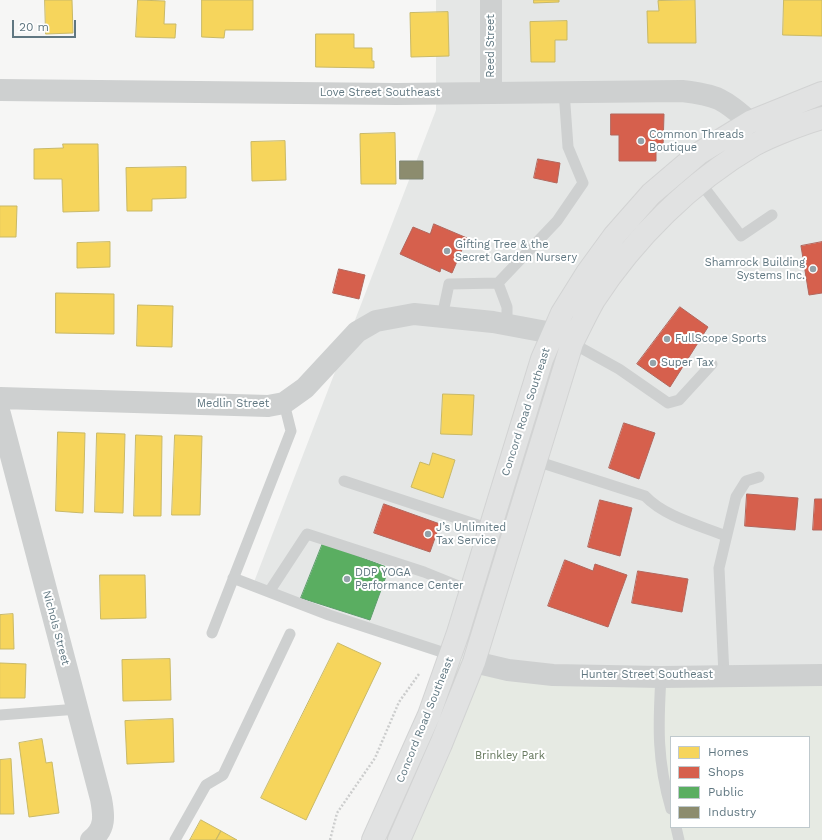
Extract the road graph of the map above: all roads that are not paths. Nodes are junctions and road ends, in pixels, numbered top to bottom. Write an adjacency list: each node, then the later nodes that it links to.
1 (491, 0): 4 (street, Reed Street)
2 (0, 90): 4 (street, Love Street Southeast)
3 (564, 91): 4 (street, Love Street Southeast); 7 (street, Love Street Southeast); 10 (lane)
4 (491, 92)
5 (822, 93): 7 (main road, Concord Road Southeast)
6 (822, 118): 8 (main road, Concord Road Southeast)
7 (750, 122): 13 (main road, Concord Road Southeast)
8 (700, 182): 9 (lane); 14 (main road, Concord Road Southeast)
9 (772, 215)
10 (498, 283): 11 (lane); 12 (lane)
11 (442, 317): 12 (street, Medlin Street); 17 (street, Medlin Street)
12 (507, 325): 13 (street, Medlin Street)
13 (552, 333): 22 (main road, Concord Road Southeast)
14 (572, 343): 15 (lane); 19 (main road, Concord Road Southeast)
15 (712, 364)
16 (0, 398): 17 (street, Medlin Street)
17 (284, 402): 24 (lane)
18 (0, 414): 34 (street, Nichols Street)
19 (536, 461): 23 (lane); 30 (main road, Concord Road Southeast)
20 (759, 477): 23 (lane)
21 (344, 481): 22 (lane)
22 (490, 529): 25 (main road, Concord Road Southeast)
23 (726, 536): 32 (lane)
24 (234, 578): 26 (lane); 27 (lane)
25 (471, 591): 26 (lane); 29 (main road, Concord Road Southeast)
26 (269, 592): 29 (lane)
27 (212, 633)
28 (290, 634): 39 (lane)
29 (451, 655): 40 (main road, Concord Road Southeast)
30 (474, 662): 33 (street, Hunter Street Southeast); 41 (main road, Concord Road Southeast)
31 (822, 674): 32 (street, Hunter Street Southeast)
32 (724, 675): 33 (street, Hunter Street Southeast)
33 (661, 677): 36 (lane)
34 (78, 709): 35 (lane); 38 (street, Nichols Street)
35 (0, 716)
36 (670, 806)
37 (676, 828): 42 (lane)
38 (91, 840)
39 (175, 840)
40 (373, 840)
41 (399, 840)
42 (679, 840)

